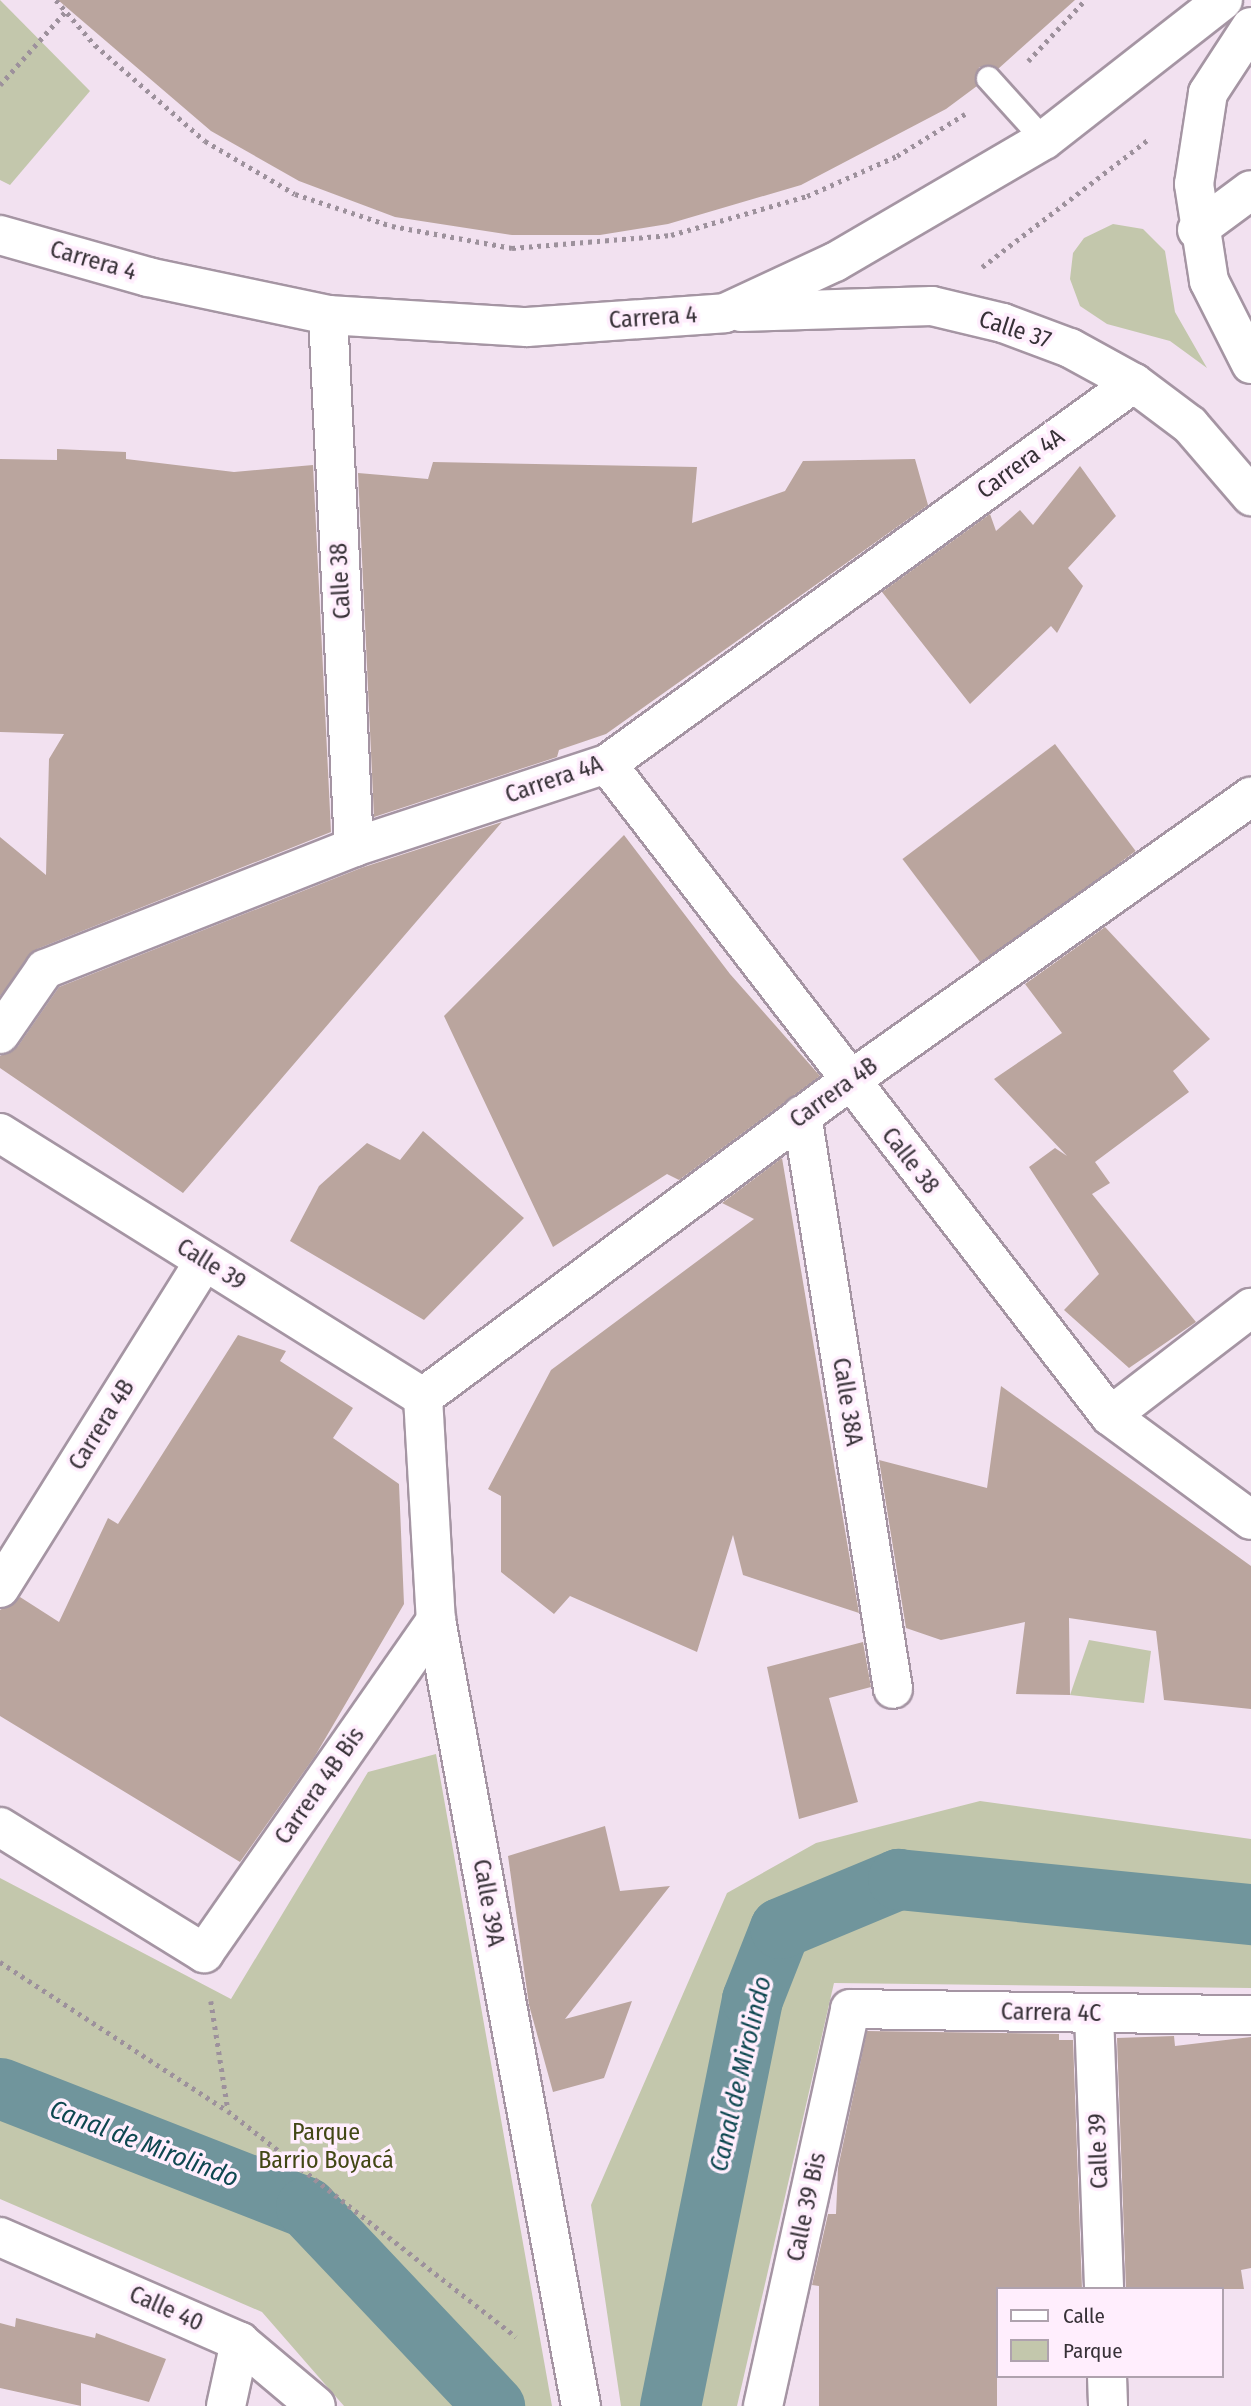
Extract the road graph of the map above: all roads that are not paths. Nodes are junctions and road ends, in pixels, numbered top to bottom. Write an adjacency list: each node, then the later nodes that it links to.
1 (1223, 0): 4 (street, Carrera 4)
2 (1251, 27): 6 (street)
3 (993, 83): 4 (lane)
4 (1044, 140): 8 (street, Carrera 4)
5 (1251, 190): 6 (street)
6 (1197, 230): 10 (street)
7 (0, 235): 9 (street, Carrera 4)
8 (725, 313): 9 (street, Carrera 4); 11 (street, Calle 37)
9 (328, 315): 15 (street, Calle 38)
10 (1251, 363)
11 (1133, 383): 12 (street, Calle 37); 13 (street, Carrera 4A)
12 (1251, 496)
13 (607, 764): 15 (street, Carrera 4A); 17 (street, Calle 38)
14 (1251, 797): 17 (street, Carrera 4B)
15 (354, 847): 16 (street, Carrera 4A)
16 (0, 1034)
17 (848, 1082): 18 (street, Carrera 4B); 23 (street, Calle 38)
18 (802, 1115): 22 (street, Carrera 4B); 27 (street, Calle 38A)
19 (0, 1133): 20 (street, Calle 39)
20 (204, 1261): 22 (street, Calle 39); 25 (street, Carrera 4B)
21 (1251, 1308): 23 (street)
22 (423, 1397): 26 (street, Calle 39A)
23 (1110, 1416): 24 (street, Calle 38)
24 (1251, 1520)
25 (0, 1588)
26 (436, 1620): 28 (street, Carrera 4B Bis); 36 (street, Calle 39A)
27 (893, 1689)
28 (0, 1827)
29 (850, 2008): 30 (street, Carrera 4C); 39 (street, Calle 39 Bis)
30 (1094, 2014): 31 (street, Carrera 4C); 33 (street, Calle 39)
31 (1251, 2015)
32 (0, 2237): 34 (street, Calle 40)
33 (1104, 2287)
34 (240, 2342): 37 (street); 38 (street, Calle 40)
35 (1107, 2378): 40 (street)
36 (578, 2391)
37 (226, 2406)
38 (316, 2406)
39 (763, 2406)
40 (1108, 2406)

